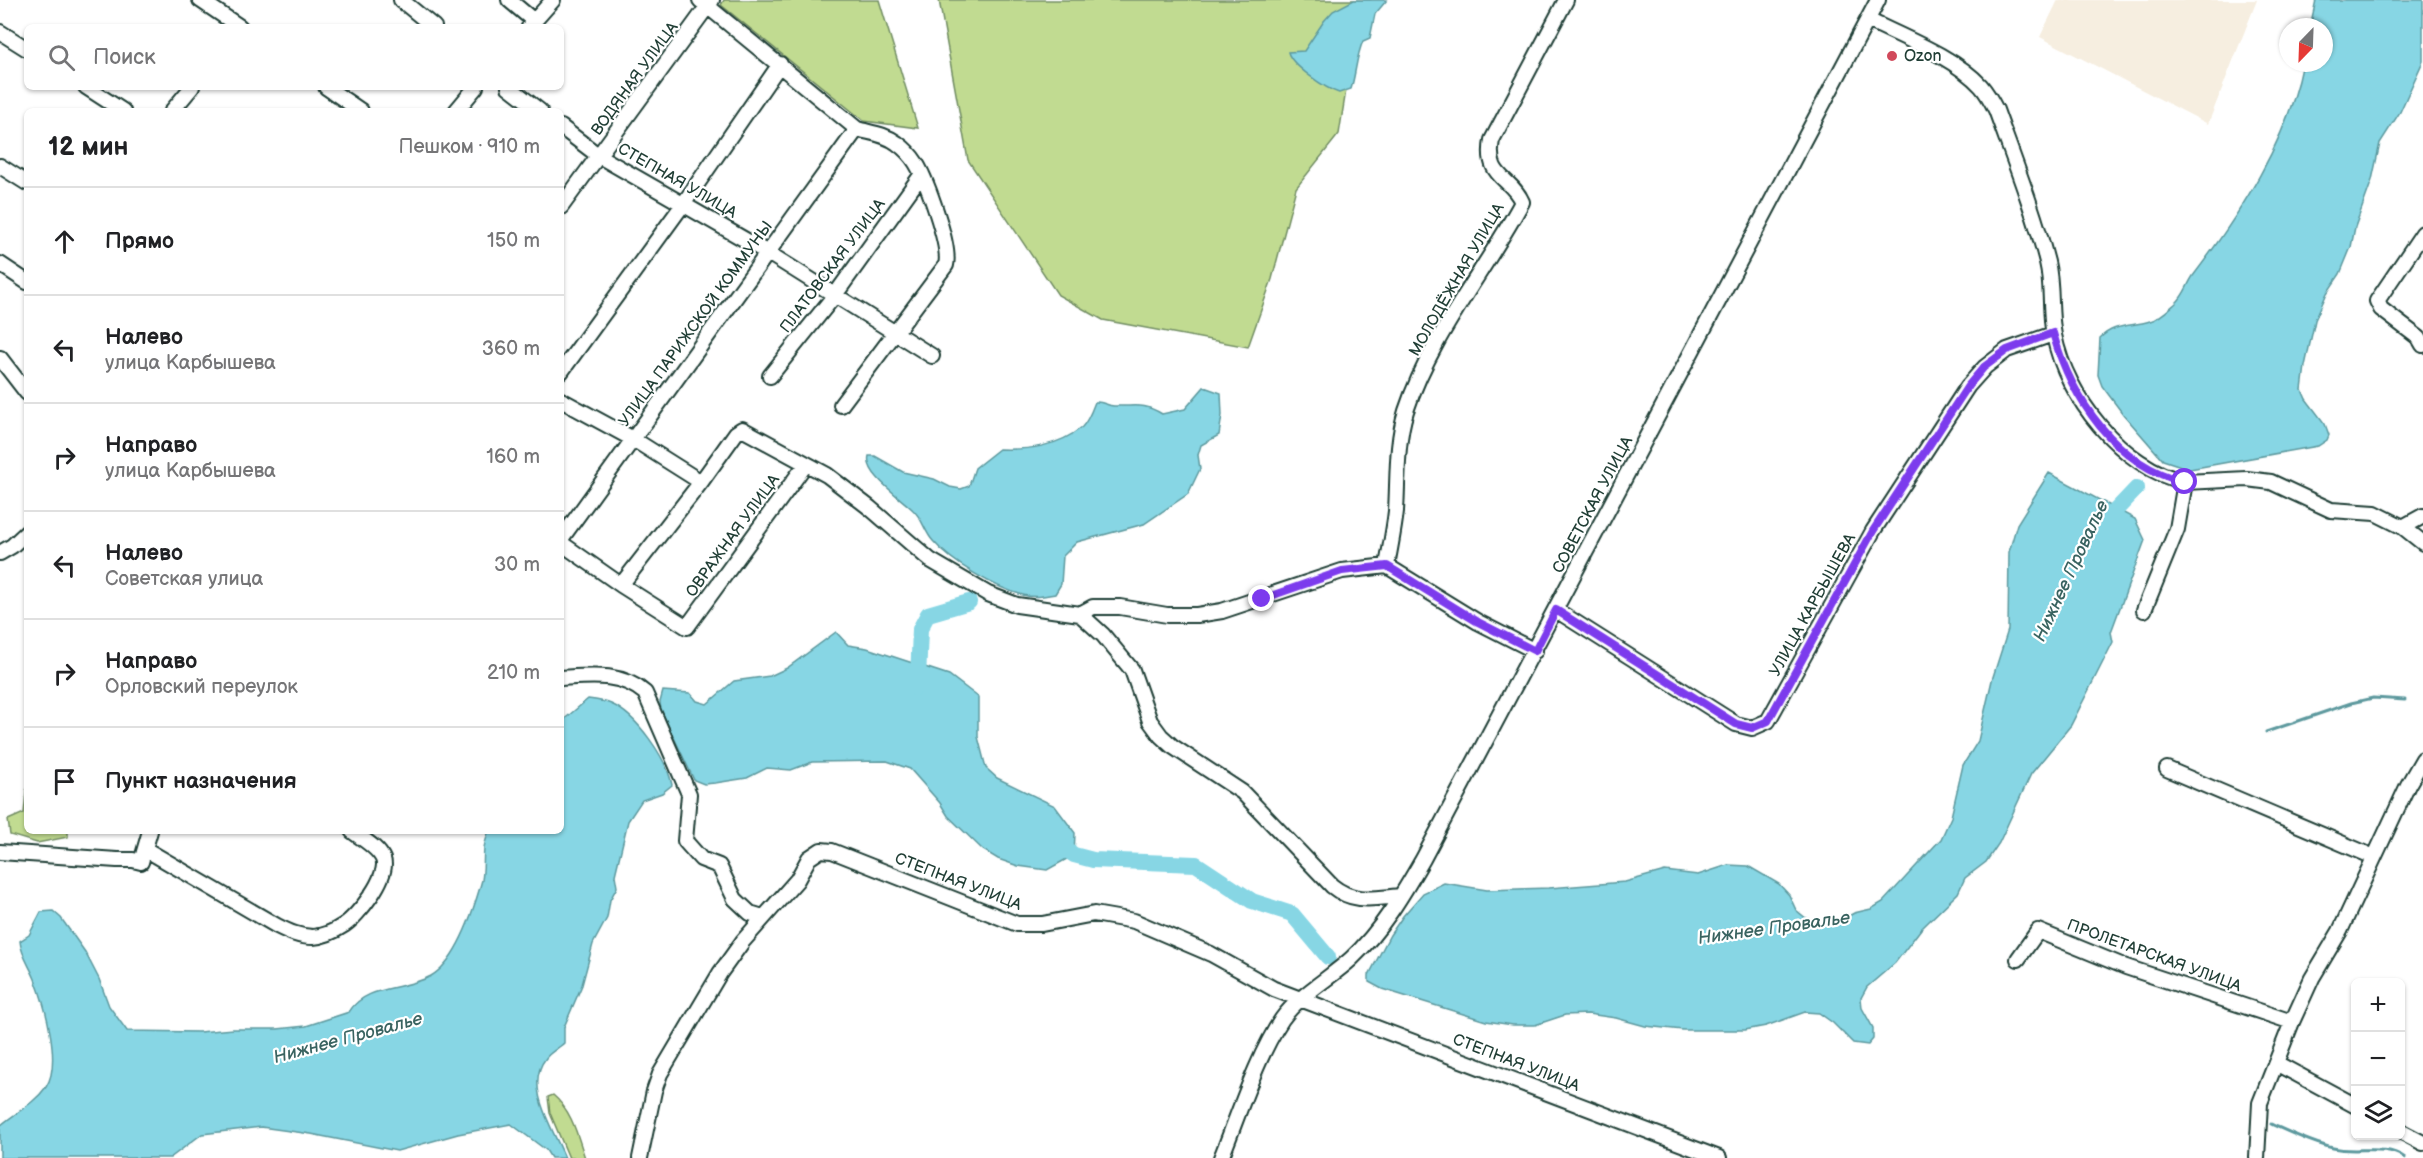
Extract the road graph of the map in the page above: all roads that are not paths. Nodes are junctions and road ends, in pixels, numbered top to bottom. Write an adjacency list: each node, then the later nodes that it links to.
1 (200, 0): 9 (street)
2 (400, 0): 10 (street)
3 (509, 0): 11 (street)
4 (553, 0): 11 (street)
5 (1566, 0): 59 (street, МОЛОДЁЖНАЯ УЛИЦА)
6 (1878, 0): 8 (street, СОВЕТСКАЯ УЛИЦА)
7 (707, 2): 14 (street); 27 (street, ВОДЯНАЯ УЛИЦА)
8 (1868, 20): 38 (street); 61 (street, СОВЕТСКАЯ УЛИЦА)
9 (236, 24)
10 (430, 24)
11 (532, 24)
12 (0, 32): 13 (street)
13 (24, 47)
14 (780, 64): 26 (street); 32 (street)
15 (91, 90): 20 (street)
16 (190, 90): 21 (street)
17 (330, 90): 22 (street)
18 (474, 90): 23 (street)
19 (512, 90): 24 (street)
20 (118, 108)
21 (174, 108)
22 (357, 108)
23 (458, 108)
24 (536, 108)
25 (564, 129): 27 (street, СТЕПНАЯ УЛИЦА)
26 (857, 129): 29 (street); 34 (street, УЛИЦА ПАРИЖСКОЙ КОММУНЫ)
27 (599, 156): 31 (street, ВОДЯНАЯ УЛИЦА); 32 (street, СТЕПНАЯ УЛИЦА)
28 (0, 165): 30 (street)
29 (922, 174): 37 (street, ПЛАТОВСКАЯ УЛИЦА); 39 (street)
30 (24, 181)
31 (564, 203)
32 (684, 203): 34 (street, СТЕПНАЯ УЛИЦА); 43 (street)
33 (2423, 233): 40 (street)
34 (768, 253): 37 (street, СТЕПНАЯ УЛИЦА); 48 (street, УЛИЦА ПАРИЖСКОЙ КОММУНЫ)
35 (0, 264): 36 (street)
36 (24, 280)
37 (834, 295): 39 (street, СТЕПНАЯ УЛИЦА); 44 (street, ПЛАТОВСКАЯ УЛИЦА)
38 (2053, 333): 51 (street); 61 (street, УЛИЦА КАРБЫШЕВА)
39 (894, 334): 41 (street, СТЕПНАЯ УЛИЦА); 47 (street)
40 (2423, 345)
41 (932, 356)
42 (0, 358): 45 (street)
43 (564, 368)
44 (770, 376)
45 (24, 389)
46 (564, 402): 48 (street)
47 (841, 405)
48 (633, 440): 50 (street); 55 (street, УЛИЦА ПАРИЖСКОЙ КОММУНЫ)
49 (806, 464): 50 (street); 60 (street, ОВРАЖНАЯ УЛИЦА); 63 (street)
50 (701, 482): 60 (street)
51 (2185, 482): 53 (street); 62 (street)
52 (2423, 516): 53 (street)
53 (2403, 526): 57 (street)
54 (24, 535): 58 (street)
55 (564, 537)
56 (564, 543): 60 (street)
57 (2423, 543)
58 (0, 553)
59 (1387, 566): 63 (street); 64 (street)
60 (621, 585)
61 (1556, 610): 64 (street, СОВЕТСКАЯ УЛИЦА)
62 (2144, 610)
63 (1080, 614): 73 (street)
64 (1535, 651): 73 (street, СОВЕТСКАЯ УЛИЦА)
65 (564, 678): 74 (street)
66 (2423, 759): 72 (street)
67 (2167, 769): 72 (street)
68 (149, 834): 71 (street)
69 (356, 834): 71 (street)
70 (0, 852): 71 (street)
71 (143, 856)
72 (2374, 857): 77 (street)
73 (1401, 896): 76 (street, СОВЕТСКАЯ УЛИЦА)
74 (764, 916): 76 (street, СТЕПНАЯ УЛИЦА); 82 (street, СТЕПНАЯ УЛИЦА)
75 (2018, 958): 77 (street, ПРОЛЕТАРСКАЯ УЛИЦА)
76 (1302, 1000): 83 (street); 84 (street, СТЕПНАЯ УЛИЦА)
77 (2292, 1022): 78 (street)
78 (2276, 1063): 79 (street); 85 (street)
79 (2351, 1104)
80 (2405, 1134): 81 (street)
81 (2423, 1143)
82 (640, 1158)
83 (1221, 1158)
84 (1719, 1158)
85 (2257, 1158)

